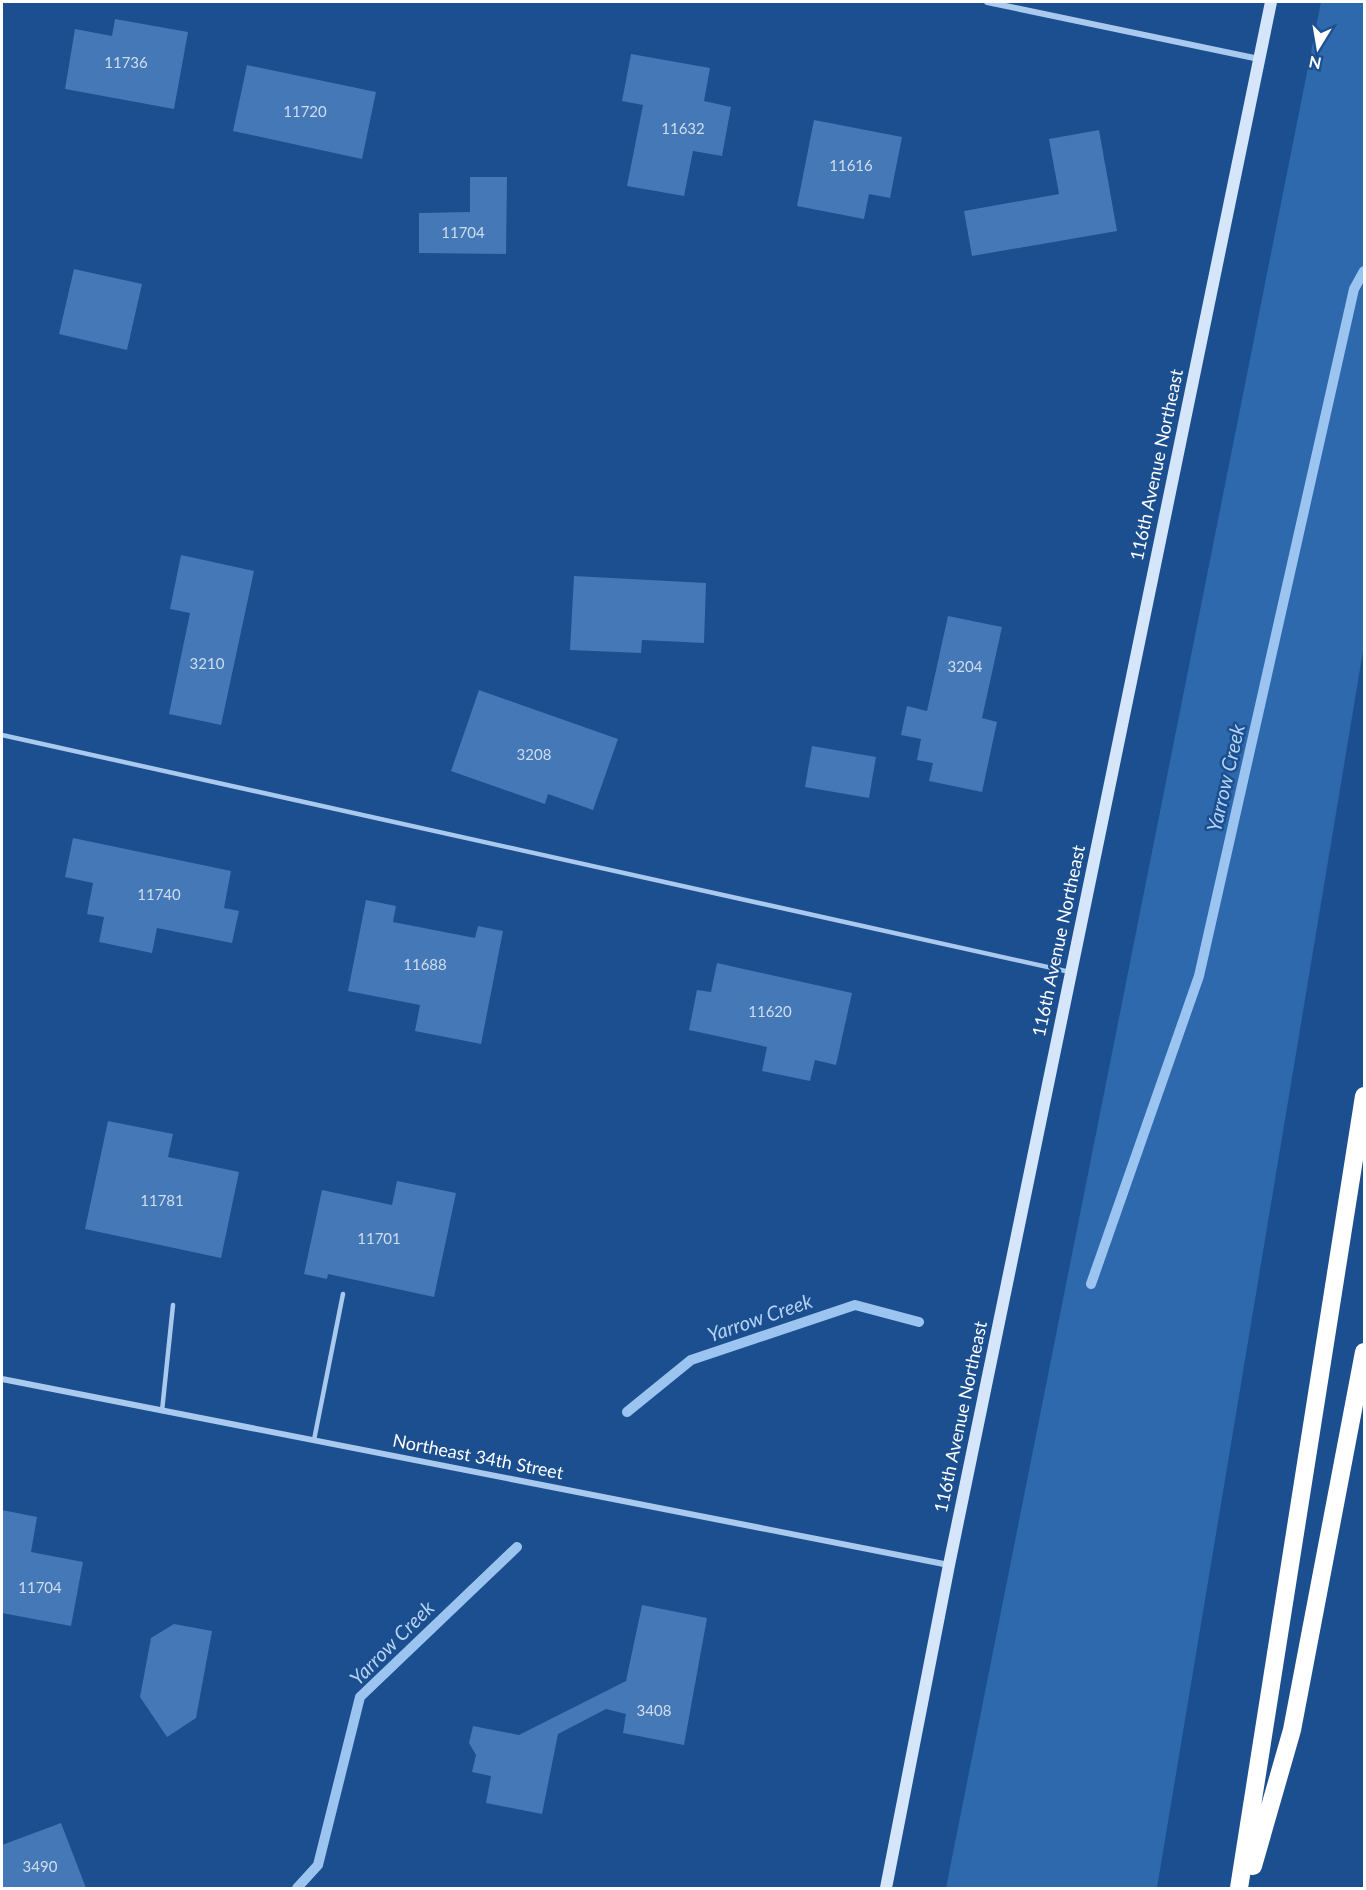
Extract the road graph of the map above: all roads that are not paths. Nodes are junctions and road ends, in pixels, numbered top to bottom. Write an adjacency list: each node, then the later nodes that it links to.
1 (987, 2): 3 (street)
2 (1271, 2): 3 (street, 116th Avenue Northeast)
3 (1259, 59): 5 (street, 116th Avenue Northeast)
4 (2, 735): 5 (lane)
5 (1071, 972): 13 (street, 116th Avenue Northeast)
6 (1365, 1096): 15 (highway)
7 (343, 1294): 12 (lane)
8 (173, 1305): 11 (lane)
9 (1365, 1352): 16 (highway)
10 (2, 1379): 11 (street, Northeast 34th Street)
11 (162, 1411): 12 (street, Northeast 34th Street)
12 (314, 1440): 13 (street, Northeast 34th Street)
13 (949, 1565): 14 (street, 116th Avenue Northeast)
14 (886, 1888)
15 (1239, 1888)
16 (1246, 1888)

